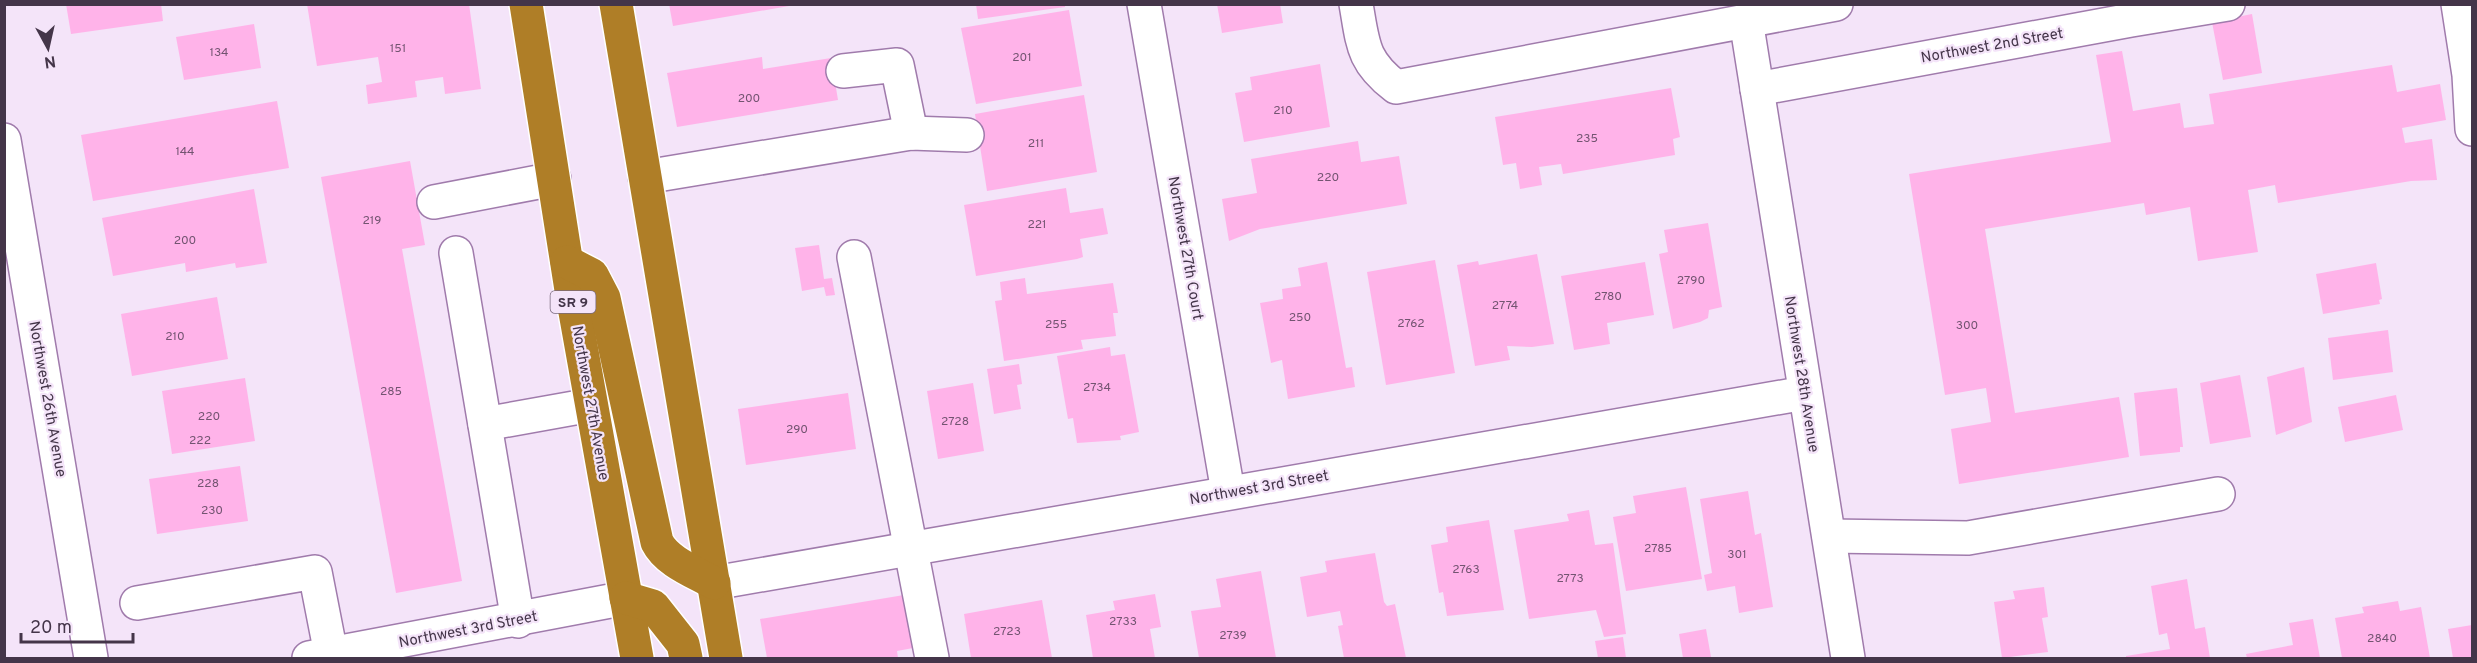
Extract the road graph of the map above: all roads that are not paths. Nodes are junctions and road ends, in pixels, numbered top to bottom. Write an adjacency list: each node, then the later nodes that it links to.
1 (526, 4): 17 (highway, Northwest 27th Avenue / SR 9)
2 (616, 4): 16 (highway)
3 (1144, 4): 25 (street, Northwest 27th Court)
4 (1356, 4): 9 (street)
5 (1836, 4): 9 (street)
6 (2458, 4): 12 (street)
7 (2216, 5): 8 (street, Northwest 2nd Street)
8 (2130, 12): 11 (street, Northwest 2nd Street)
9 (1746, 20): 11 (street, Northwest 28th Avenue)
10 (843, 71): 13 (street)
11 (1757, 89): 22 (street, Northwest 28th Avenue)
12 (2472, 129)
13 (911, 133): 14 (street); 16 (street)
14 (967, 135)
15 (4, 140): 34 (street, Northwest 26th Avenue)
16 (645, 177): 29 (highway)
17 (554, 179): 18 (street); 21 (highway, Northwest 27th Avenue / SR 9)
18 (434, 202)
19 (456, 253): 24 (street)
20 (854, 257): 28 (street)
21 (567, 262): 23 (highway, Northwest 27th Avenue / SR 9); 29 (highway)
22 (1805, 393): 25 (street, Northwest 3rd Street); 27 (street, Northwest 28th Avenue)
23 (591, 405): 24 (street); 30 (highway, Northwest 27th Avenue / SR 9)
24 (485, 424): 32 (street)
25 (1228, 492): 28 (street, Northwest 3rd Street)
26 (2218, 494): 27 (street)
27 (1829, 536): 39 (street, Northwest 28th Avenue)
28 (912, 548): 29 (street, Northwest 3rd Street); 38 (street)
29 (714, 583): 37 (highway)
30 (626, 598): 32 (street, Northwest 3rd Street); 35 (highway, Northwest 27th Avenue / SR 9); 36 (highway)
31 (137, 603): 33 (street)
32 (518, 621): 33 (street, Northwest 3rd Street)
33 (320, 656)
34 (91, 658)
35 (637, 658)
36 (686, 658)
37 (726, 658)
38 (932, 658)
39 (1848, 658)

